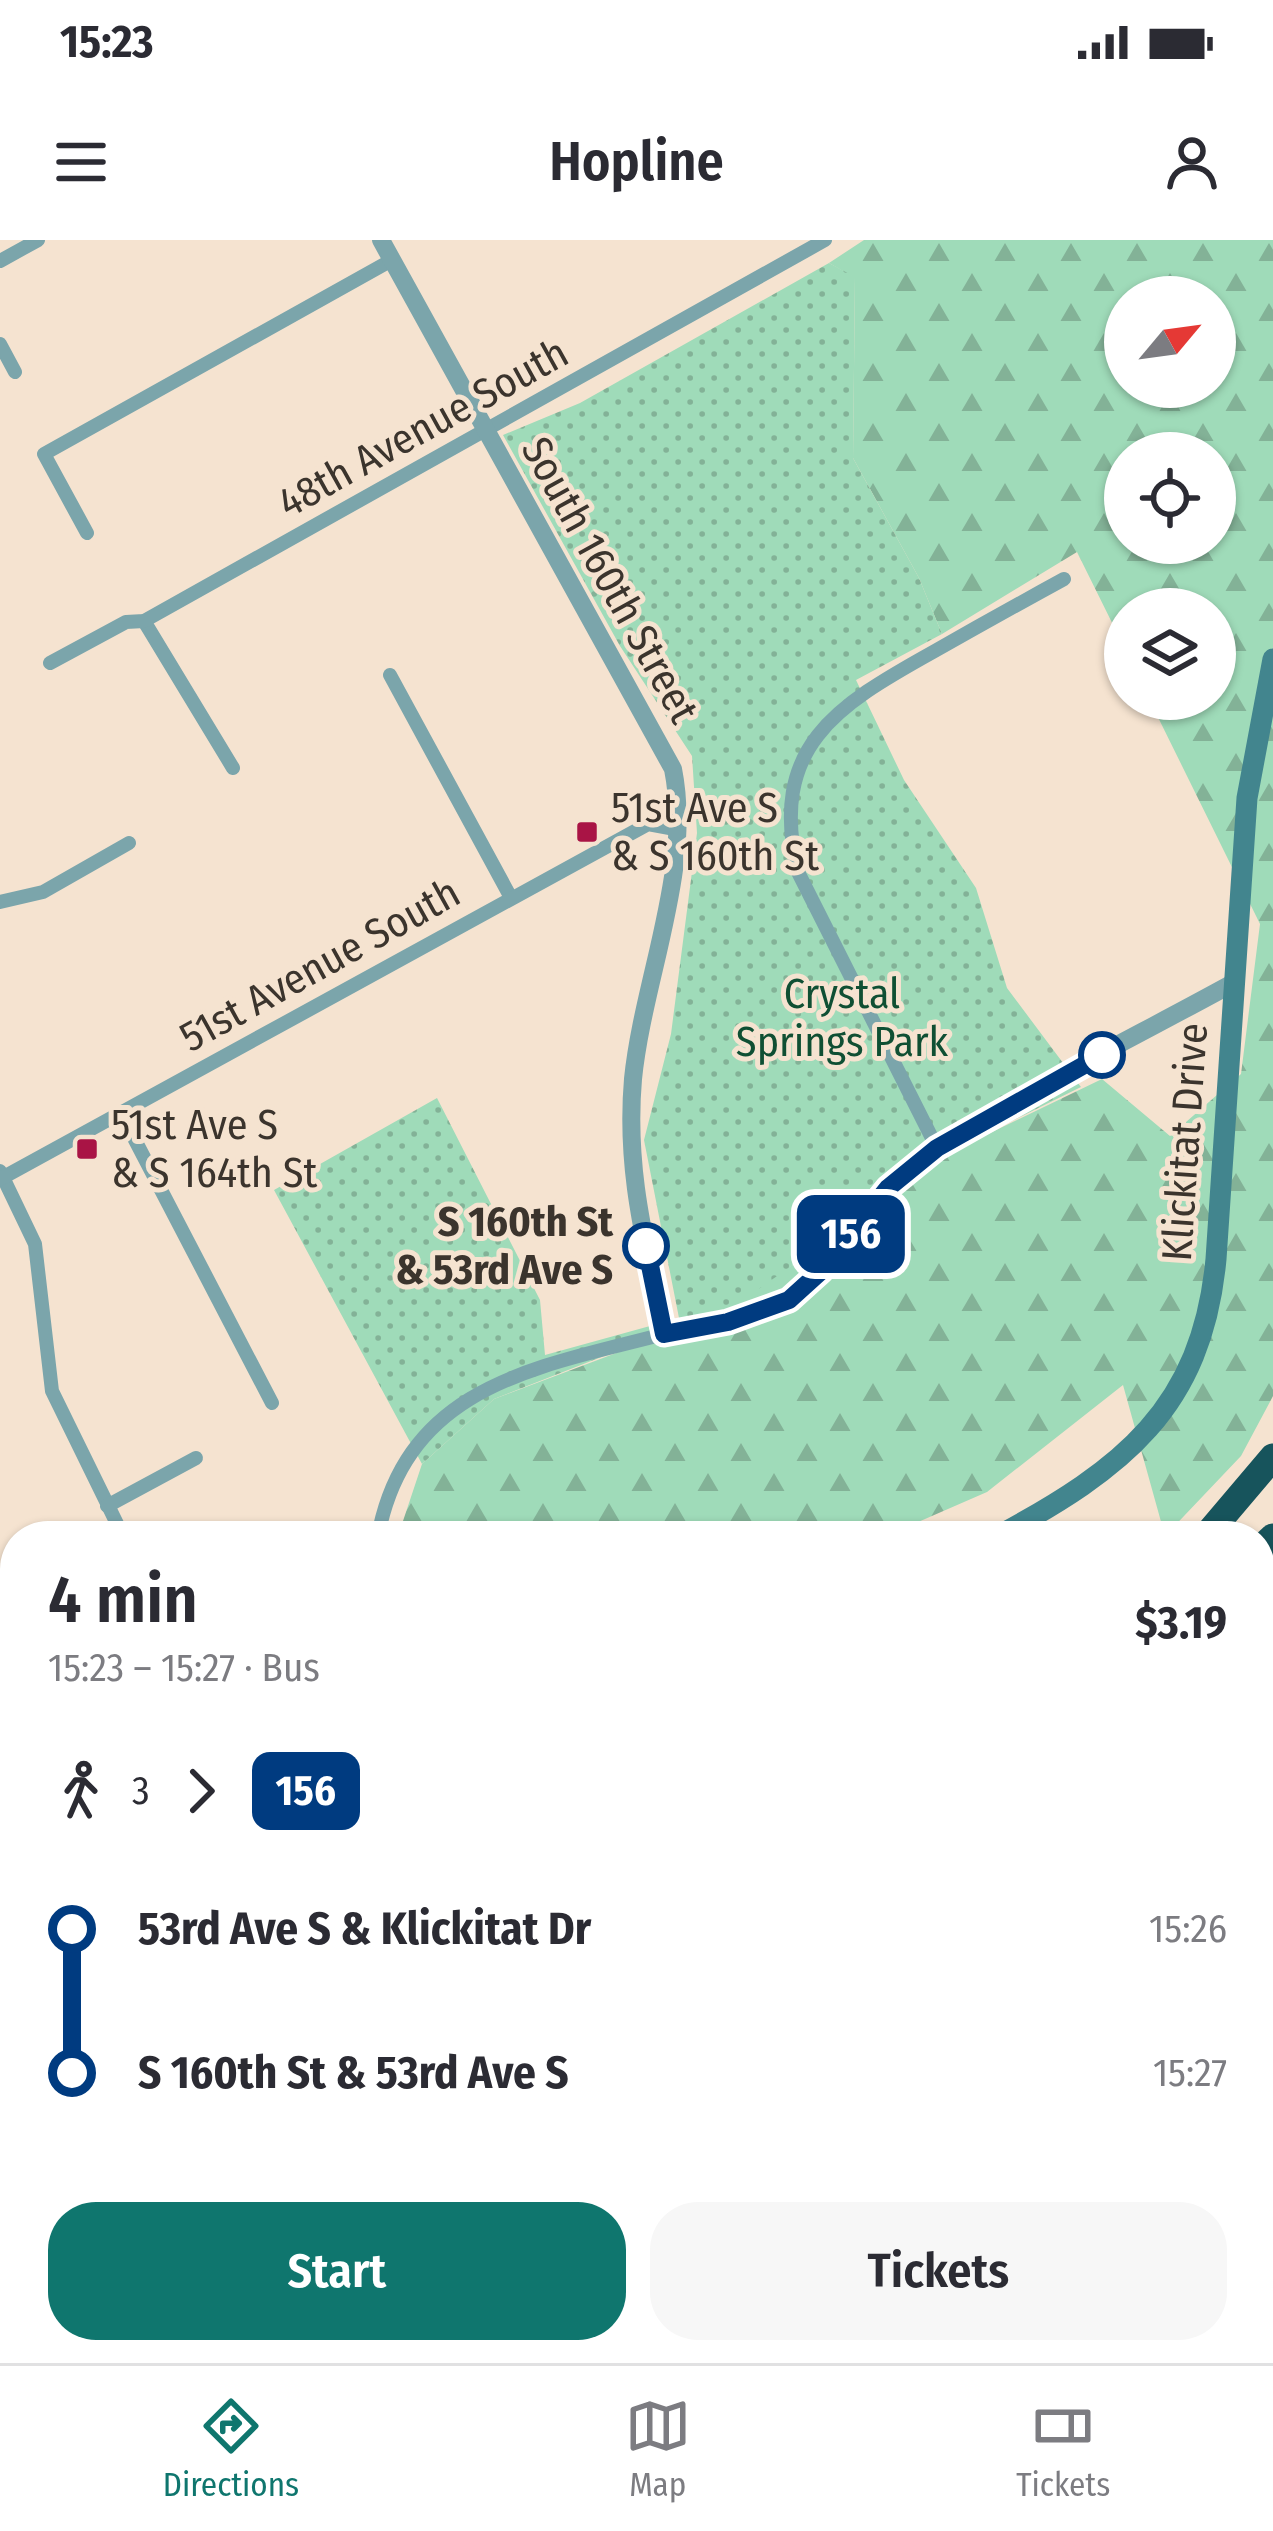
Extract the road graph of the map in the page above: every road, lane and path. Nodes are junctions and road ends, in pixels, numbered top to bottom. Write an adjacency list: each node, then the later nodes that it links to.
1 (38, 240): 5 (street)
2 (381, 240): 4 (street, South 160th Street)
3 (825, 240): 8 (street, 48th Avenue South)
4 (392, 260): 8 (street, South 160th Street); 9 (street)
5 (0, 261)
6 (0, 344): 7 (street)
7 (16, 372)
8 (486, 431): 11 (street, 48th Avenue South); 16 (street, South 160th Street)
9 (87, 532)
10 (1064, 579): 22 (street)
11 (144, 621): 13 (street, 48th Avenue South); 15 (street)
12 (1273, 659): 20 (main road, Klickitat Drive)
13 (50, 663)
14 (390, 675): 18 (street)
15 (233, 768)
16 (675, 829): 18 (street, 51st Avenue South); 24 (street, South 160th Street)
17 (129, 843): 19 (street)
18 (510, 896): 21 (street, 51st Avenue South)
19 (0, 902)
20 (1234, 982): 22 (street); 31 (main road, Klickitat Drive)
21 (122, 1115): 23 (street, 51st Avenue South); 25 (street)
22 (937, 1148): 24 (street)
23 (1, 1176): 28 (street)
24 (664, 1334): 30 (street)
25 (272, 1403)
26 (1273, 1457): 32 (highway)
27 (196, 1458): 28 (street)
28 (107, 1506): 29 (street)
29 (115, 1521)
30 (382, 1521)
31 (1023, 1521)
32 (1219, 1521)

